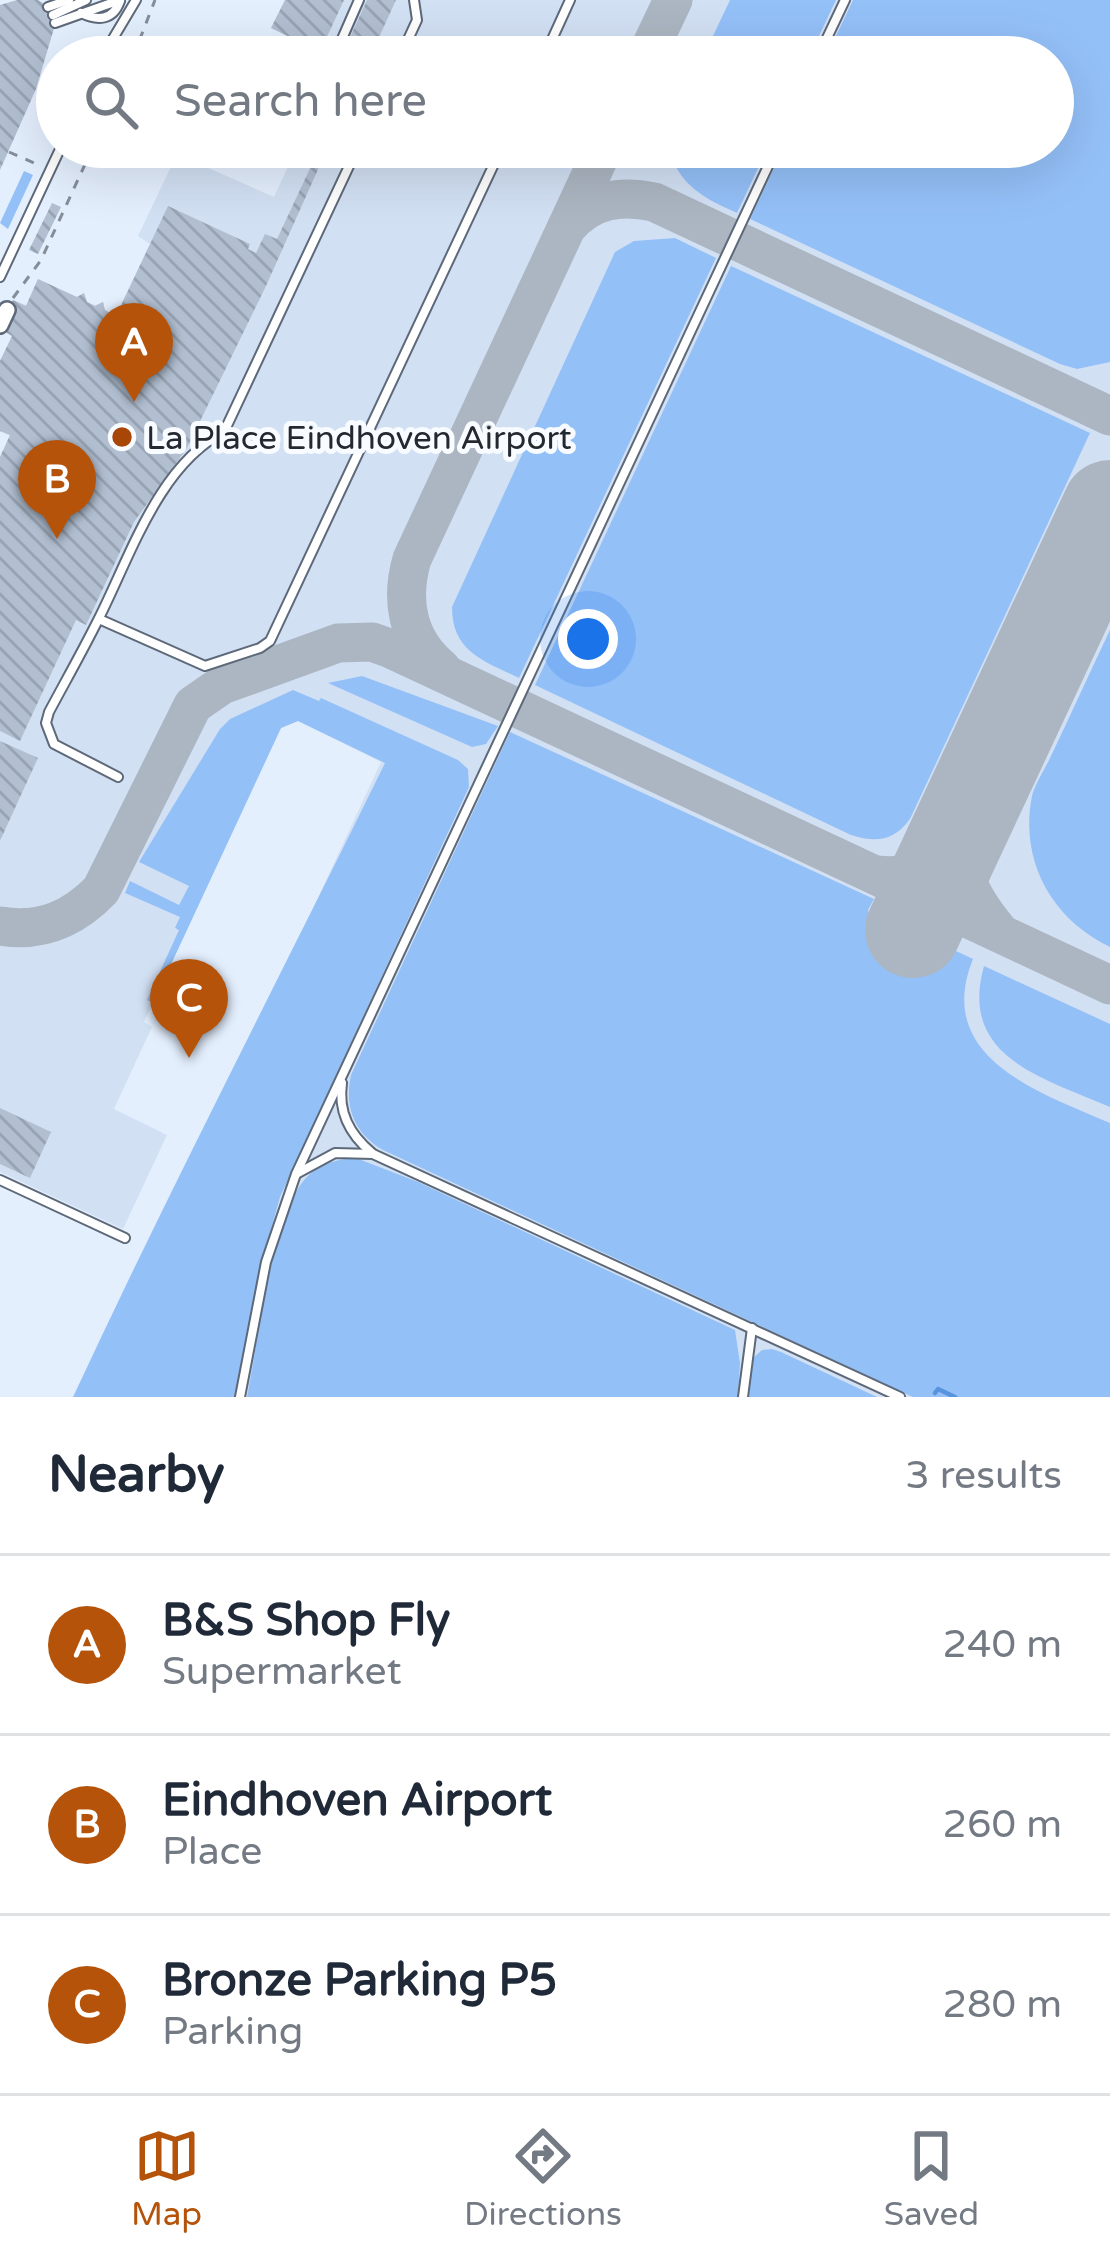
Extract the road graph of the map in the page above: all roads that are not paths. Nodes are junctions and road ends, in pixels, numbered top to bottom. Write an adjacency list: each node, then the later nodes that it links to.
1 (69, 0): 9 (lane)
2 (86, 0): 9 (lane)
3 (120, 0): 9 (lane)
4 (136, 0): 10 (lane)
5 (359, 0): 11 (lane)
6 (414, 0): 12 (lane)
7 (570, 0): 13 (lane)
8 (845, 0): 14 (lane)
9 (52, 15)
10 (115, 36)
11 (343, 36)
12 (410, 36)
13 (554, 36)
14 (828, 36)
15 (51, 168): 19 (lane)
16 (348, 168): 20 (lane)
17 (492, 168): 20 (lane)
18 (766, 168): 22 (lane)
19 (0, 278)
20 (99, 619): 21 (lane)
21 (118, 777)
22 (344, 1072): 23 (lane); 24 (lane)
23 (373, 1154): 24 (lane); 27 (lane)
24 (296, 1174): 28 (lane)
25 (0, 1180): 26 (lane)
26 (125, 1238)
27 (752, 1328): 29 (lane); 30 (lane)
28 (240, 1397)
29 (743, 1397)
30 (900, 1397)

